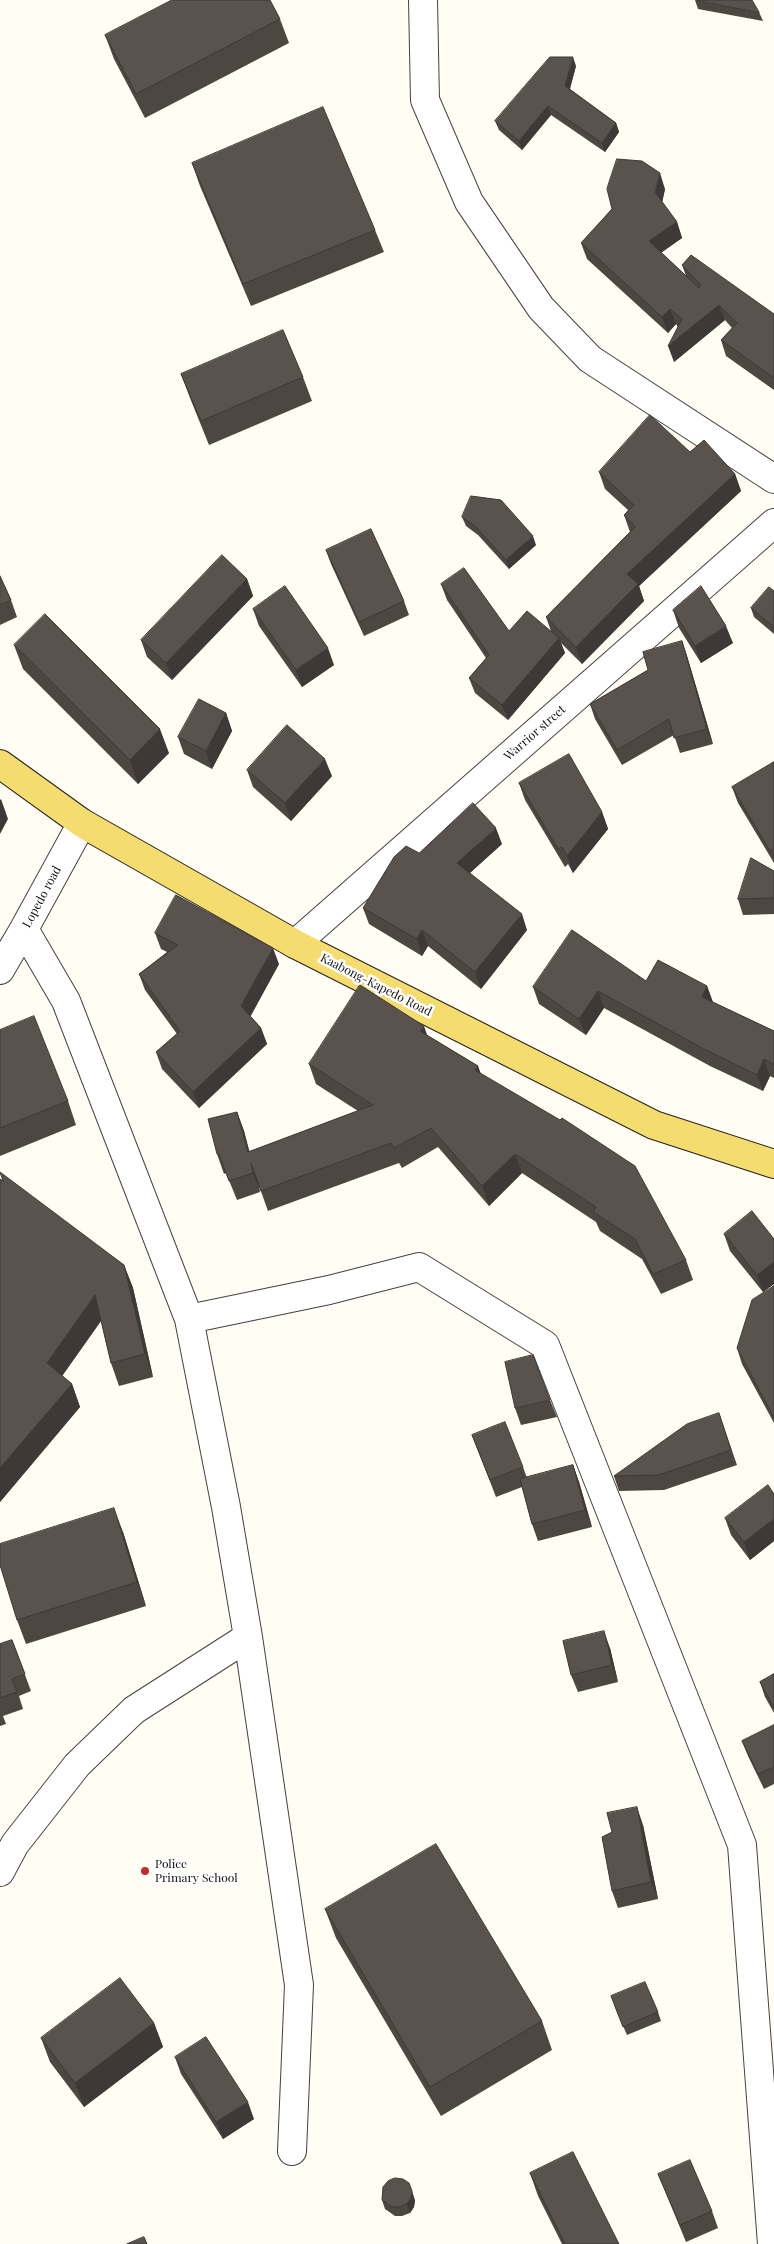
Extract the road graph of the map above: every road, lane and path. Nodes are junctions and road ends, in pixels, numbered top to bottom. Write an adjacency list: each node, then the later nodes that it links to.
1 (423, 0): 2 (street)
2 (774, 479)
3 (774, 523): 7 (street, Warrior street)
4 (0, 764): 5 (main road, Kaabong-Kapedo Road)
5 (82, 823): 6 (street, Lopedo road); 7 (main road, Kaabong-Kapedo Road)
6 (24, 930): 8 (street, Lopedo road); 10 (street)
7 (295, 944): 9 (main road, Kaabong-Kapedo Road)
8 (0, 970)
9 (774, 1164)
10 (189, 1319): 11 (street); 14 (street)
11 (248, 1637): 12 (street); 13 (street)
12 (0, 1872)
13 (292, 2151)
14 (772, 2244)

